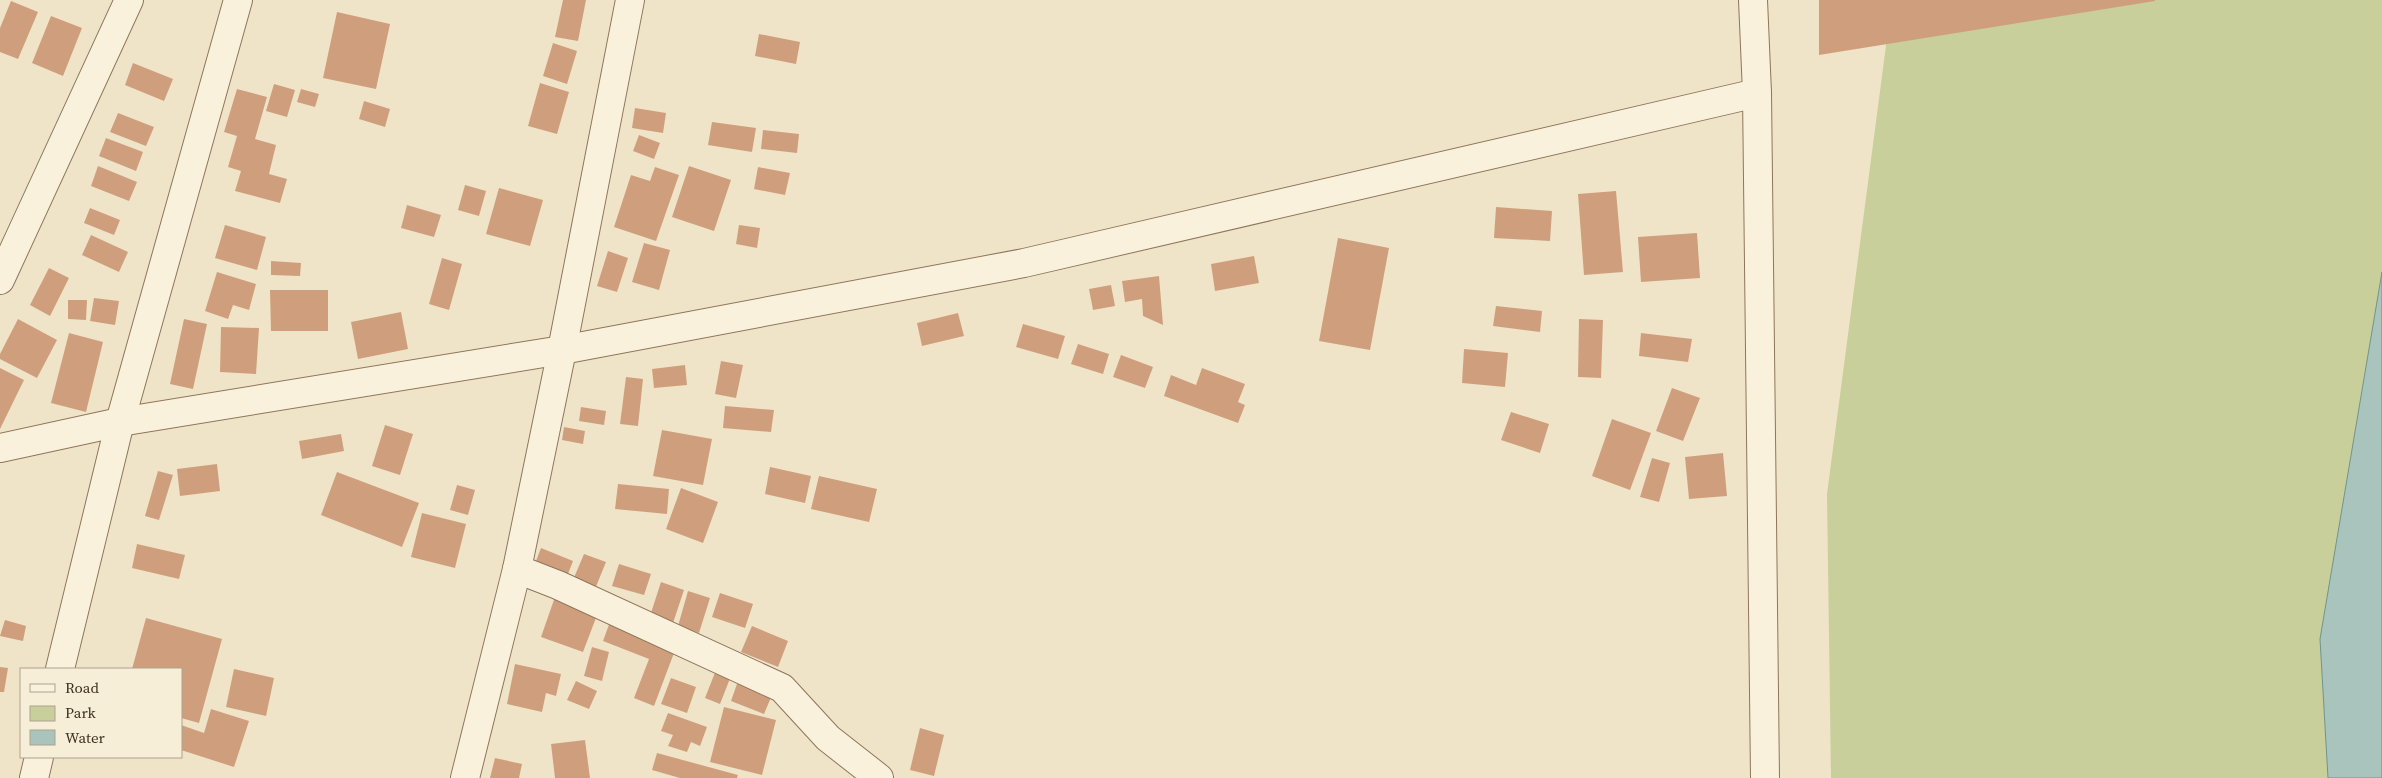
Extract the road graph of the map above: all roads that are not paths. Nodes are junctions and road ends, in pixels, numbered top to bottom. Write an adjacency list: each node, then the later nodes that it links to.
1 (129, 0): 6 (street)
2 (238, 0): 8 (street)
3 (630, 0): 7 (street)
4 (1753, 0): 5 (street)
5 (1757, 93): 7 (street); 16 (street)
6 (0, 280)
7 (562, 350): 8 (street); 10 (street)
8 (120, 422): 9 (street); 11 (street)
9 (0, 448)
10 (516, 569): 14 (street); 15 (street)
11 (60, 668)
12 (39, 758): 13 (street)
13 (34, 778)
14 (465, 778)
15 (879, 778)
16 (1765, 778)

